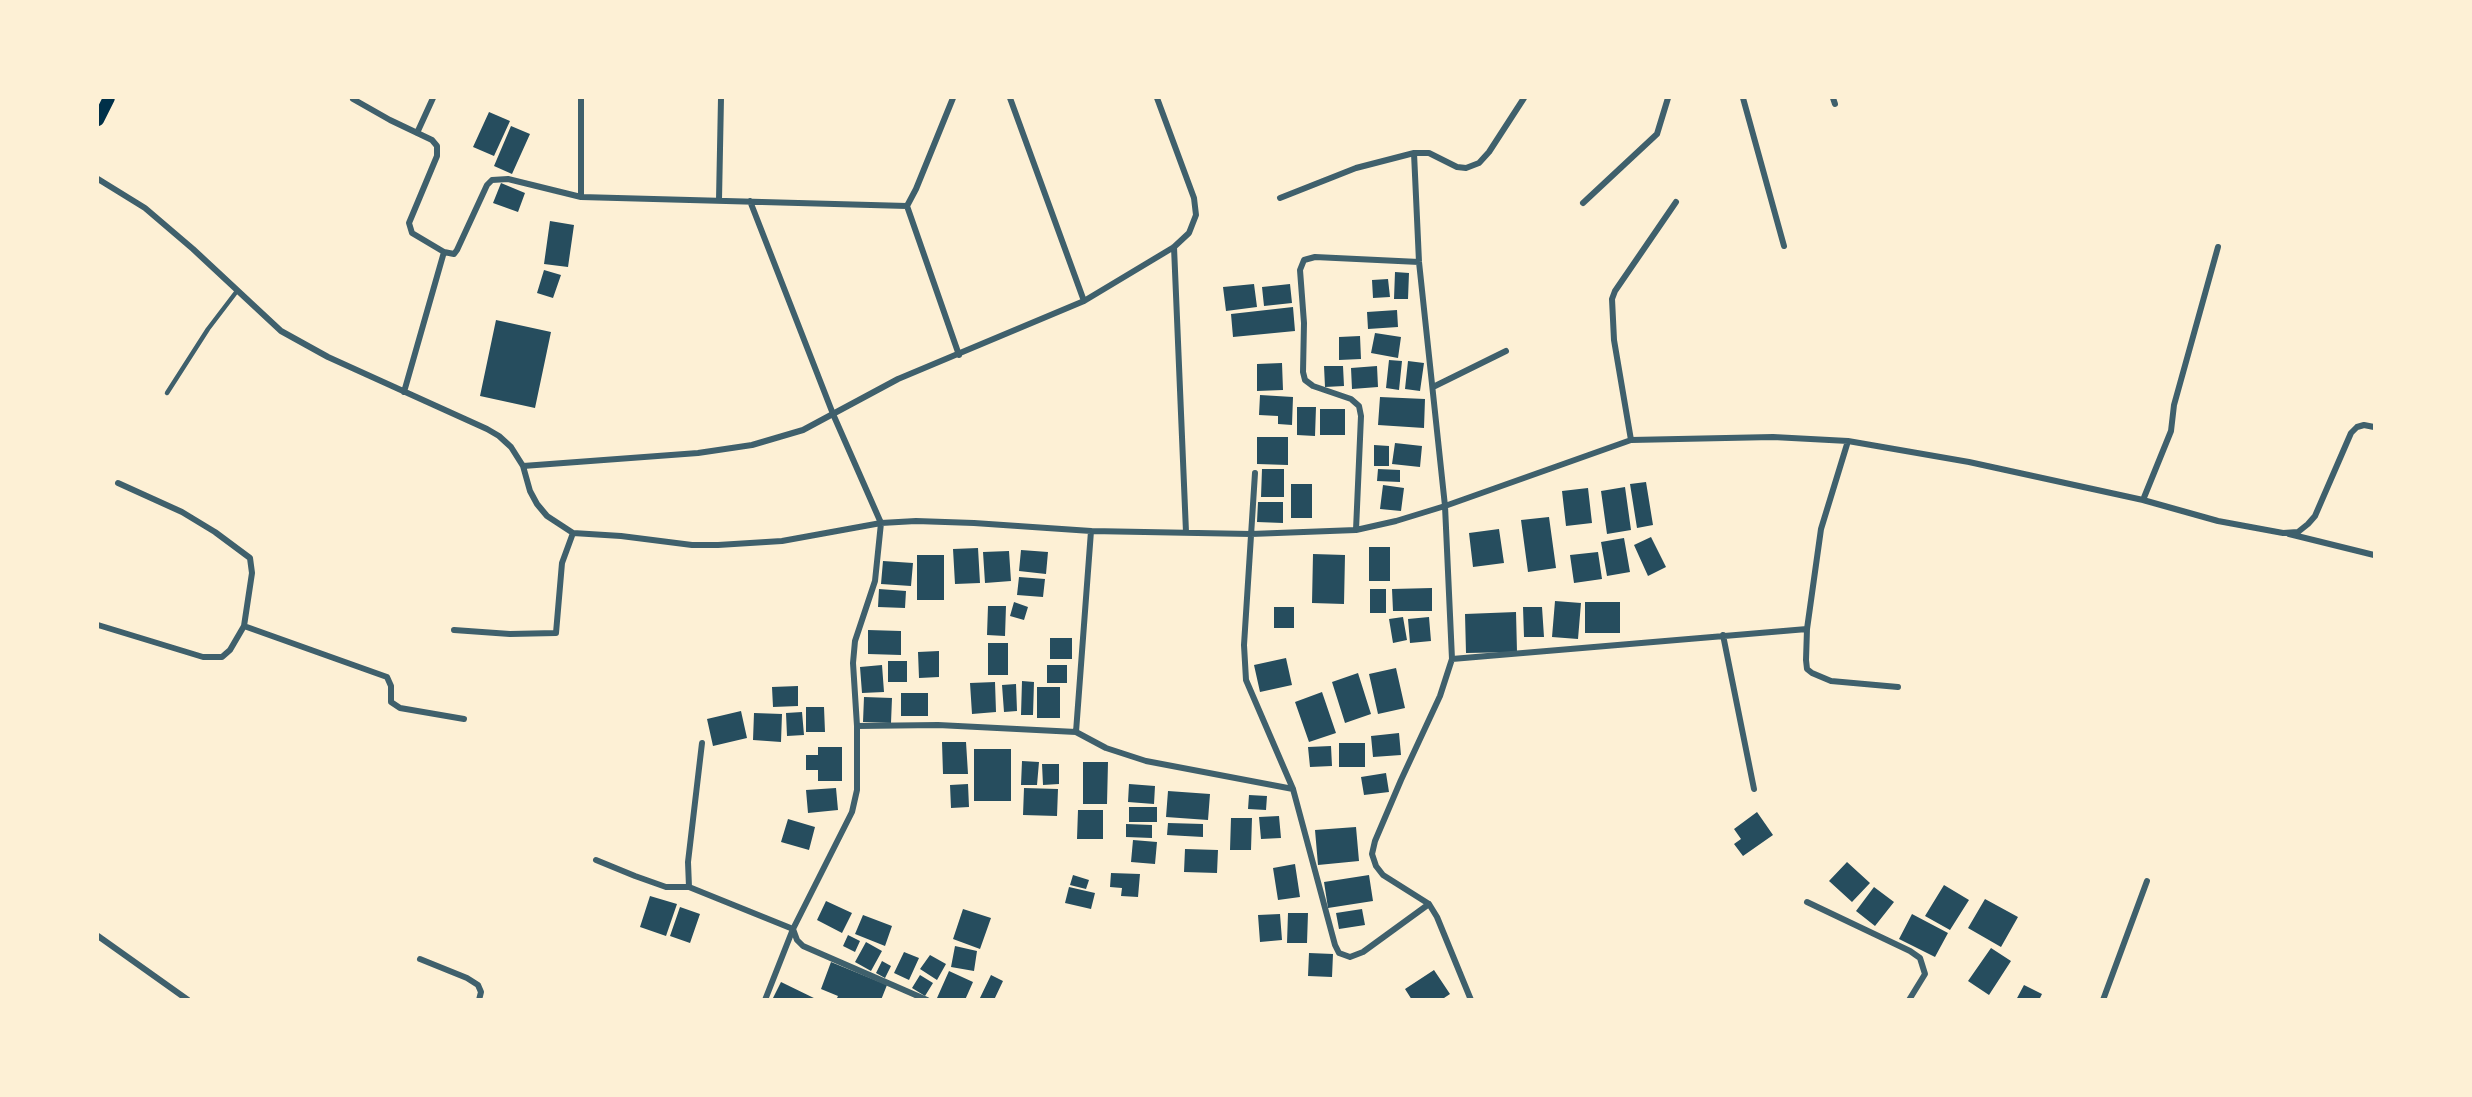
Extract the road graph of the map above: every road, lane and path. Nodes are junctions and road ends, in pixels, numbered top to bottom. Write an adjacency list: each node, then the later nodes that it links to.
1 (109, 98): 12 (main road)
2 (433, 98): 13 (street)
3 (581, 98): 16 (street)
4 (721, 98): 18 (street)
5 (953, 98): 22 (street)
6 (1010, 98): 29 (street)
7 (1157, 98): 25 (street)
8 (1524, 98): 14 (street)
9 (1668, 98): 20 (street)
10 (1743, 98): 23 (street)
11 (352, 99): 13 (street)
12 (98, 120)
13 (417, 133): 26 (street)
14 (1414, 153): 17 (street); 27 (street)
15 (98, 179): 28 (street)
16 (581, 197): 18 (street); 26 (street)
17 (1280, 198)
18 (719, 200): 19 (street)
19 (750, 201): 22 (street); 35 (street)
20 (1584, 202)
21 (1676, 202): 37 (street)
22 (907, 206): 31 (street)
23 (1784, 246)
24 (2218, 246): 42 (street)
25 (1174, 247): 29 (street); 48 (street)
26 (444, 252): 33 (street)
27 (1419, 262): 32 (street); 45 (street)
28 (237, 291): 33 (street); 34 (lane)
29 (1084, 301): 31 (street)
30 (1506, 351): 32 (street)
31 (959, 355): 35 (street)
32 (1433, 387): 43 (street)
33 (404, 392): 39 (street)
34 (167, 393)
35 (833, 414): 39 (street); 44 (street)
36 (2374, 427): 49 (street)
37 (1630, 440): 38 (street); 43 (street)
38 (1848, 441): 42 (street); 54 (street)
39 (523, 466): 47 (street)
40 (1255, 473): 50 (street)
41 (118, 483): 53 (street)
42 (2143, 500): 49 (street)
43 (1445, 506): 45 (street); 57 (street)
44 (881, 523): 46 (street); 47 (street); 60 (street)
45 (1356, 530): 50 (street)
46 (1091, 531): 48 (street); 61 (street)
47 (573, 532): 55 (street)
48 (1186, 532): 50 (street)
49 (2283, 533): 51 (street)
50 (1251, 534): 63 (street)
51 (2374, 555)
52 (98, 625): 53 (street)
53 (244, 626): 59 (street)
54 (1807, 629): 56 (street); 58 (street)
55 (454, 630)
56 (1723, 635): 57 (street); 64 (street)
57 (1452, 659): 69 (street)
58 (1898, 687)
59 (464, 719)
60 (857, 726): 61 (street); 70 (street)
61 (1076, 732): 63 (street)
62 (702, 743): 67 (street)
63 (1293, 789): 69 (street)
64 (1754, 789)
65 (597, 860): 67 (street)
66 (2147, 881): 79 (street)
67 (689, 887): 70 (street)
68 (1807, 902): 78 (street)
69 (1429, 904): 77 (street)
70 (793, 929): 75 (street); 76 (street)
71 (98, 936): 73 (street)
72 (420, 959): 74 (street)
73 (189, 999)
74 (479, 999)
75 (765, 999)
76 (927, 999)
77 (1471, 999)
78 (1909, 999)
79 (2103, 999)

